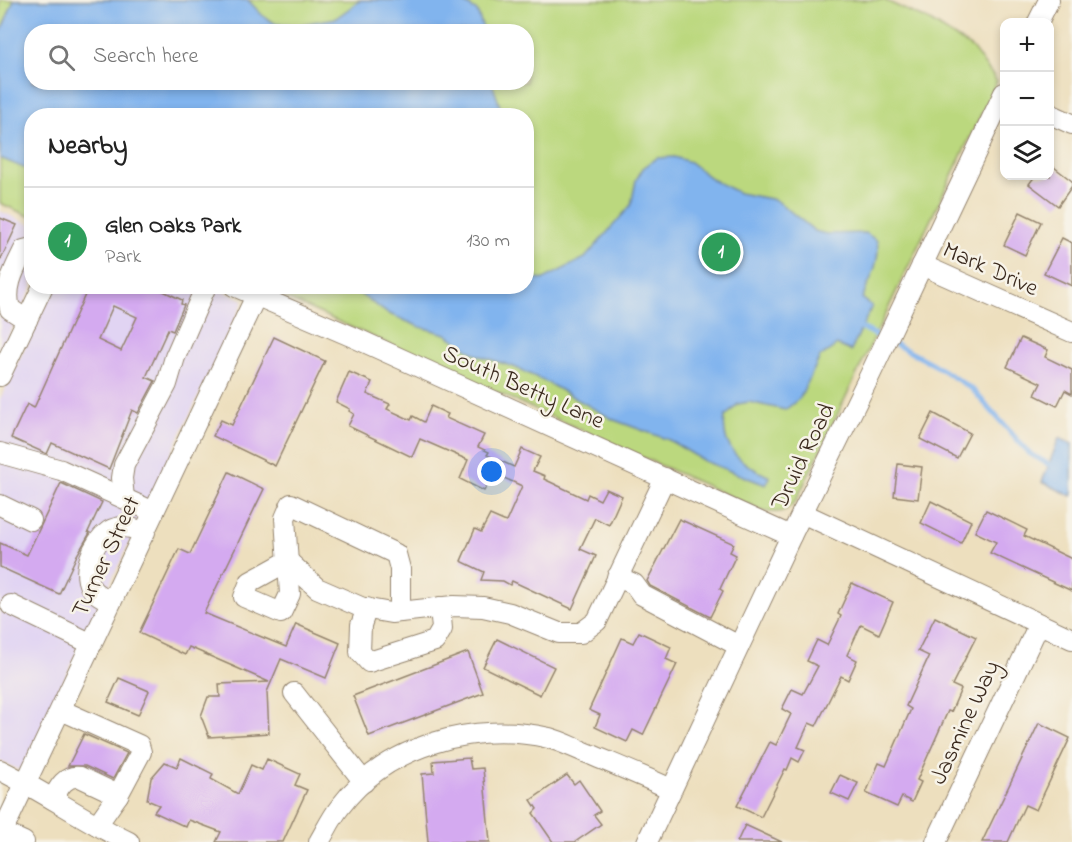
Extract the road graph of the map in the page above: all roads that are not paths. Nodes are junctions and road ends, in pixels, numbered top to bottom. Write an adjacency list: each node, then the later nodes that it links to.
1 (1049, 0): 2 (street)
2 (1040, 18)
3 (1000, 102): 7 (street, Druid Road)
4 (1054, 116): 5 (street)
5 (1072, 124)
6 (24, 250): 12 (street)
7 (922, 265): 13 (street, Mark Drive); 21 (street, Druid Road)
8 (39, 294): 12 (street)
9 (203, 294): 18 (street)
10 (252, 294): 11 (street, South Betty Lane)
11 (256, 296): 17 (street, South Betty Lane); 20 (street, Turner Street)
12 (27, 320): 14 (street)
13 (1072, 332)
14 (6, 349): 15 (street)
15 (0, 376)
16 (0, 453): 18 (street)
17 (665, 478): 24 (street, South Betty Lane); 25 (street)
18 (124, 498): 20 (street)
19 (0, 505): 22 (street)
20 (154, 512): 23 (street, Turner Street)
21 (802, 513): 24 (street, Druid Road); 31 (street)
22 (31, 520)
23 (145, 532): 26 (street, Turner Street); 26 (street)
24 (791, 536): 34 (street, Druid Road)
25 (617, 577): 29 (street); 34 (street)
26 (111, 602): 33 (street, Turner Street)
27 (11, 605): 33 (street)
28 (366, 608): 29 (street); 30 (street); 30 (street)
29 (440, 608): 30 (street)
30 (400, 612)
31 (1039, 624): 32 (street); 49 (street, Jasmine Way)
32 (1072, 639)
33 (92, 644): 36 (street, Turner Street)
34 (739, 646): 40 (street, Druid Road)
35 (294, 693): 38 (street)
36 (61, 710): 39 (street, Turner Street); 41 (street)
37 (0, 770): 39 (street)
38 (364, 782): 40 (street); 47 (street)
39 (26, 783): 42 (street); 44 (street, Turner Street)
40 (671, 789): 48 (street, Druid Road)
41 (118, 795): 42 (street); 43 (street)
42 (52, 799): 43 (street)
43 (97, 825): 46 (street)
44 (1, 833): 45 (street)
45 (24, 842)
46 (129, 842)
47 (319, 842)
48 (647, 842)
49 (936, 842)

